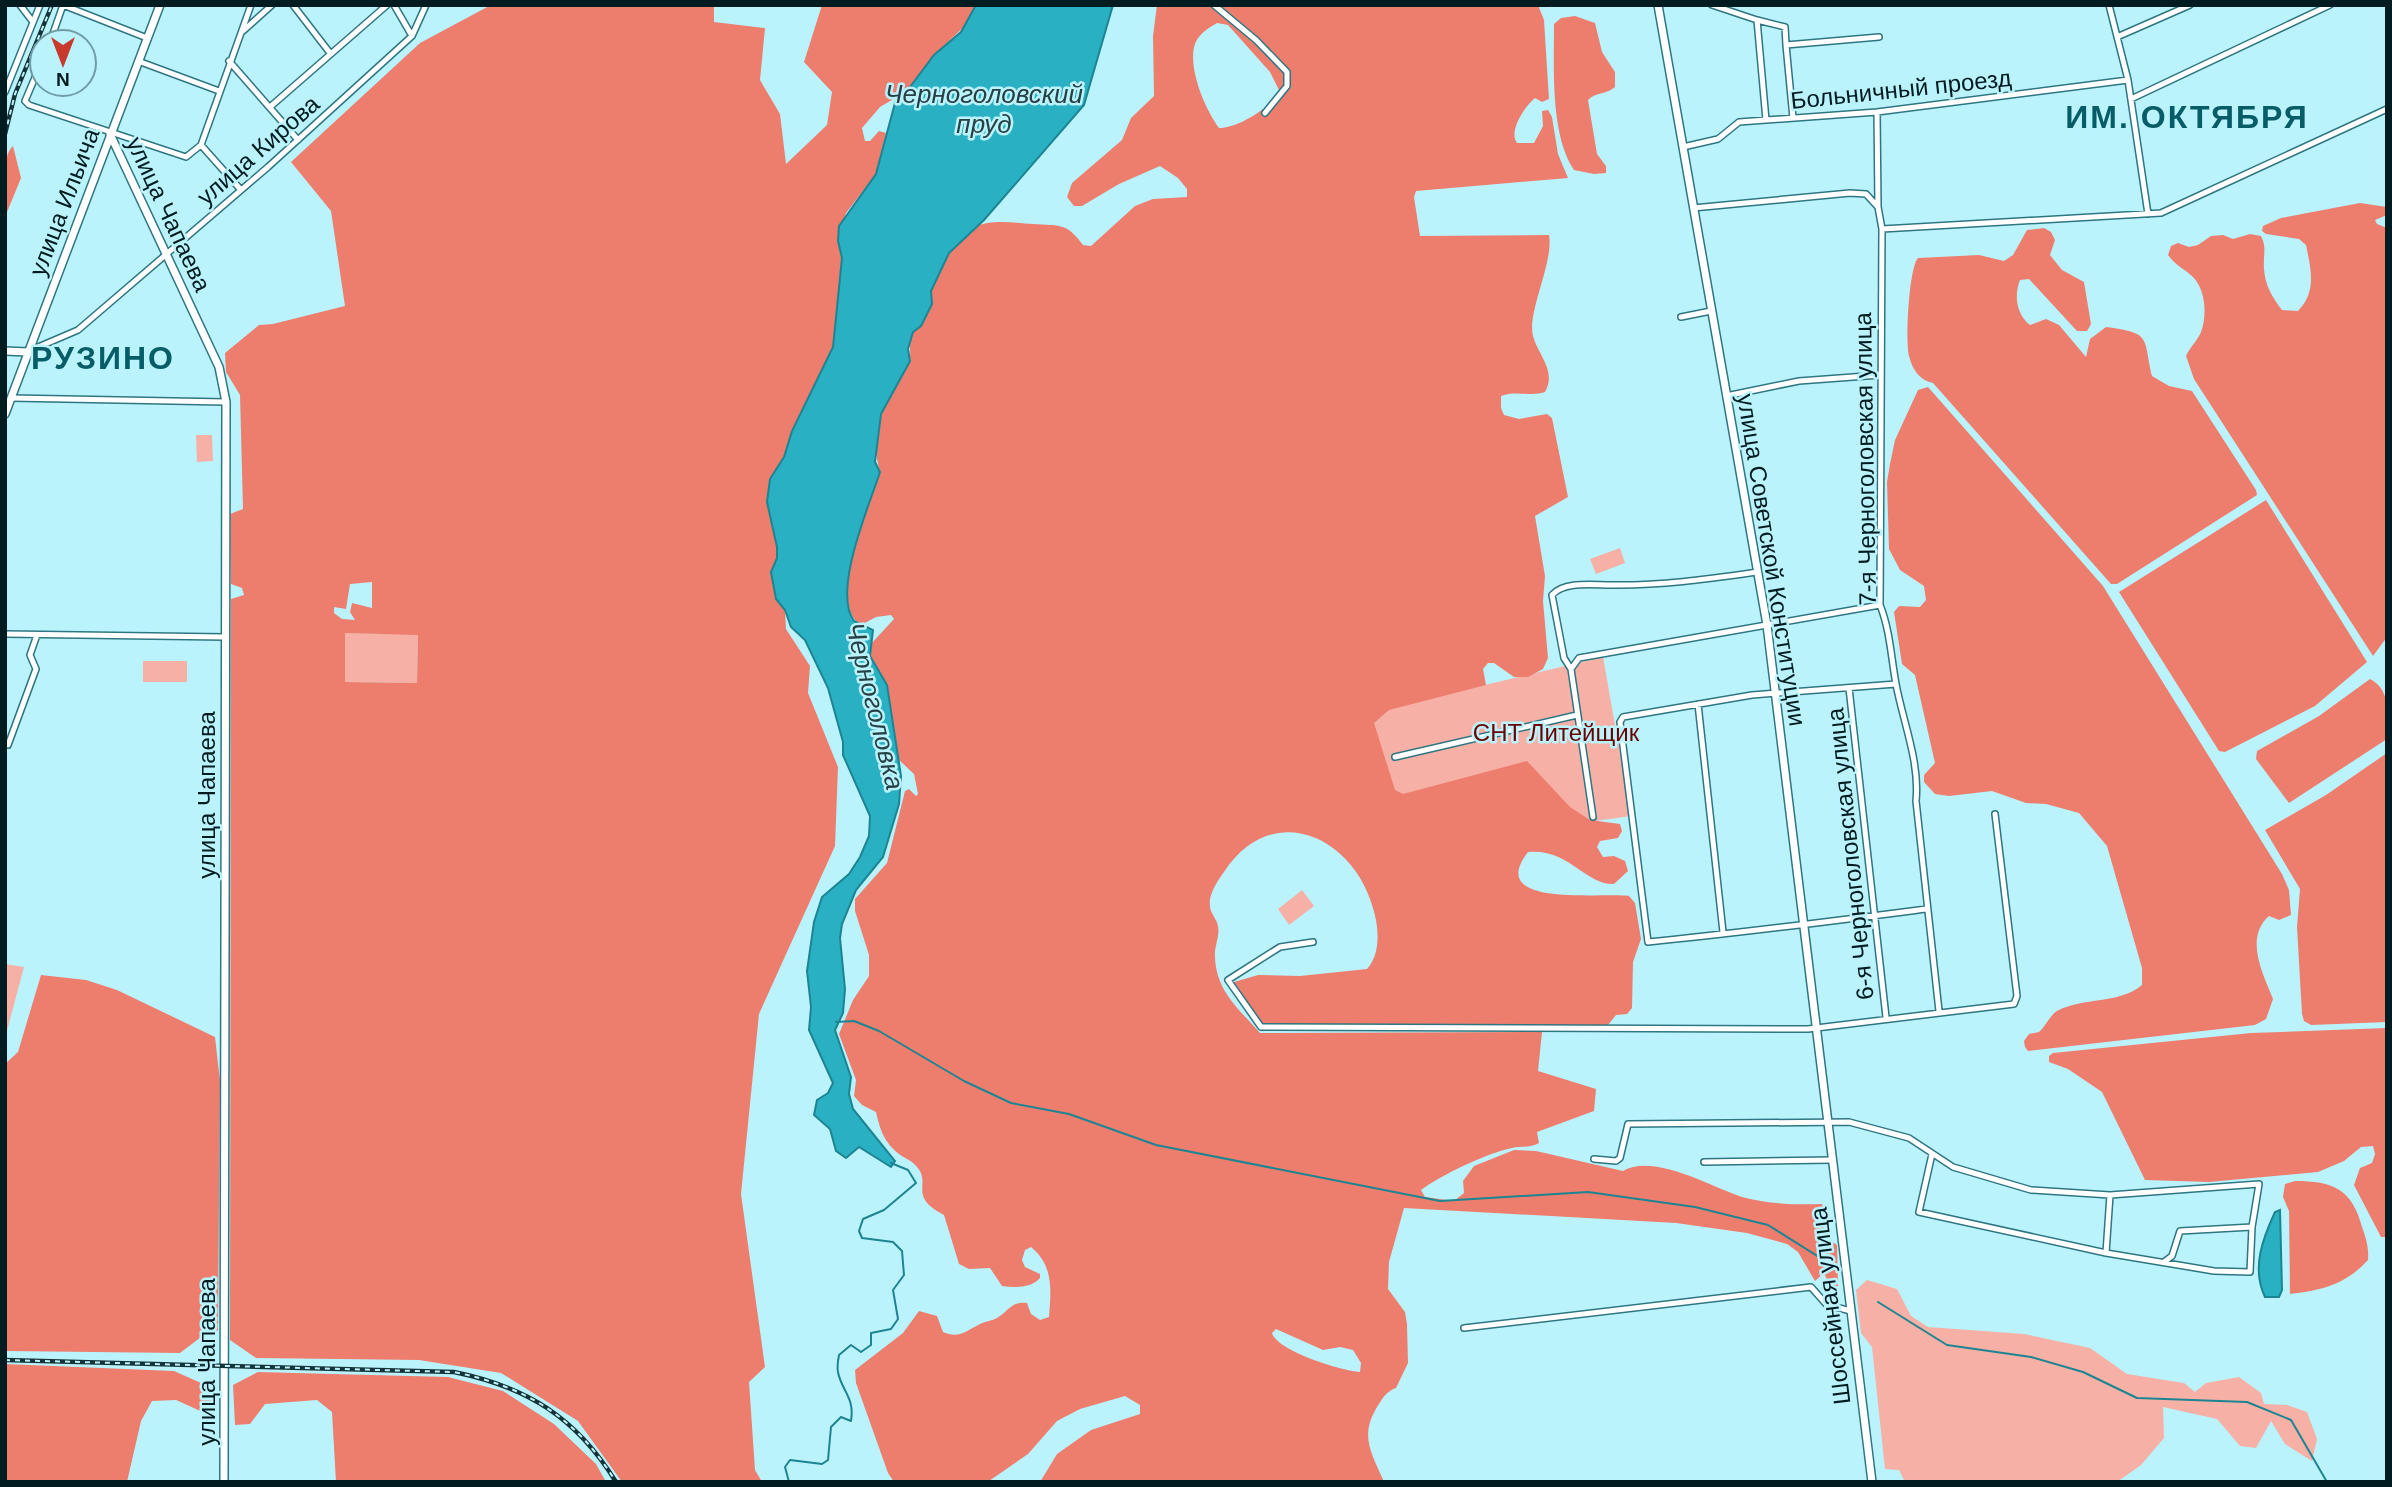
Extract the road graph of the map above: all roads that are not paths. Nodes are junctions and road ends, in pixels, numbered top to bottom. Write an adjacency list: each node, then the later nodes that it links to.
1 (20, 5): 18 (street)
2 (40, 5): 18 (street)
3 (63, 5): 19 (street); 24 (street)
4 (160, 5): 24 (street, улица Ильича)
5 (251, 5): 20 (street)
6 (272, 5): 20 (street)
7 (293, 5): 26 (street)
8 (387, 5): 26 (street)
9 (394, 5): 21 (street)
10 (426, 5): 21 (street, улица Кирова)
11 (1214, 5): 37 (street)
12 (1658, 5): 43 (street, улица Советской Конституции)
13 (1713, 5): 17 (street)
14 (2109, 5): 23 (street)
15 (2190, 5): 23 (street)
16 (2330, 5): 33 (street)
17 (1758, 20): 25 (street); 39 (street)
18 (33, 22): 31 (street)
19 (55, 28)
20 (241, 33): 28 (street)
21 (412, 36): 41 (street, улица Кирова)
22 (1879, 37): 25 (street)
23 (2117, 37): 29 (street)
24 (147, 38): 27 (street, улица Ильича)
25 (1786, 44): 38 (street)
26 (330, 53): 34 (street)
27 (138, 61): 30 (street); 40 (street, улица Ильича)
28 (229, 61): 30 (street); 34 (street)
29 (2128, 80): 33 (street); 36 (street, Больничный проезд)
30 (219, 91): 42 (street)
31 (5, 92)
32 (28, 94): 40 (street)
33 (2131, 99): 47 (street)
34 (270, 107): 41 (street)
35 (2387, 109): 47 (street)
36 (1877, 112): 38 (street, Больничный проезд); 45 (street, 7-я Черноголовская улица)
37 (1265, 113)
38 (1793, 118): 39 (street, Больничный проезд)
39 (1766, 120): 43 (street, Больничный проезд)
40 (110, 134): 42 (street); 49 (street, улица Чапаева); 53 (street, улица Ильича)
41 (298, 140): 44 (street, улица Кирова)
42 (201, 145): 44 (street)
43 (1683, 147): 46 (street, улица Советской Конституции)
44 (242, 190): 49 (street, улица Кирова)
45 (1878, 207): 46 (street); 48 (street, 7-я Черноголовская улица)
46 (1693, 208): 50 (street, улица Советской Конституции)
47 (2148, 214): 48 (street)
48 (1882, 229): 54 (street, 7-я Черноголовская улица)
49 (166, 253): 53 (street, улица Кирова); 57 (street, улица Чапаева)
50 (1711, 311): 51 (street); 55 (street, улица Советской Конституции)
51 (1681, 317)
52 (5, 351): 53 (street)
53 (28, 352): 56 (street, улица Ильича)
54 (1880, 376): 55 (street); 60 (street, 7-я Черноголовская улица)
55 (1726, 396): 59 (street, улица Советской Конституции)
56 (11, 398): 57 (street); 58 (street, улица Ильича)
57 (226, 402): 64 (street, улица Чапаева)
58 (5, 414)
59 (1757, 572): 61 (street, улица Советской Конституции); 65 (street)
60 (1880, 605): 61 (street); 66 (street, 7-я Черноголовская улица)
61 (1767, 625): 65 (street); 68 (street, улица Советской Конституции)
62 (5, 634): 63 (street)
63 (37, 635): 64 (street); 71 (street)
64 (225, 637): 96 (street, улица Чапаева)
65 (1571, 669): 70 (street)
66 (1896, 684): 67 (street); 75 (street, 7-я Черноголовская улица)
67 (1849, 688): 68 (street); 76 (street, 6-я Черноголовская улица)
68 (1776, 693): 69 (street); 77 (street, улица Советской Конституции)
69 (1698, 704): 78 (street); 78 (street)
70 (1577, 715): 72 (street); 74 (street)
71 (5, 744)
72 (1395, 757)
73 (1995, 814): 80 (street)
74 (1593, 817)
75 (1926, 909): 76 (street); 80 (street, 7-я Черноголовская улица)
76 (1875, 915): 77 (street); 81 (street, 6-я Черноголовская улица)
77 (1805, 926): 78 (street); 82 (street, улица Советской Конституции)
78 (1723, 932)
79 (1313, 942): 83 (street)
80 (1939, 1011): 81 (street)
81 (1886, 1017): 82 (street)
82 (1818, 1027): 83 (street); 85 (street, улица Советской Конституции)
83 (1640, 1030): 84 (street)
84 (1639, 1038)
85 (1828, 1125): 86 (street); 87 (street); 88 (street, Шоссейная улица)
86 (1932, 1154): 90 (street); 92 (street)
87 (1594, 1159)
88 (1832, 1160): 89 (street); 94 (street, Шоссейная улица)
89 (1704, 1162)
90 (2110, 1195): 91 (street); 92 (street)
91 (2252, 1227): 93 (street); 93 (street)
92 (2106, 1253): 93 (street)
93 (2164, 1262)
94 (1851, 1311): 95 (street); 97 (street, Шоссейная улица)
95 (1464, 1328)
96 (224, 1482)
97 (1872, 1482)

